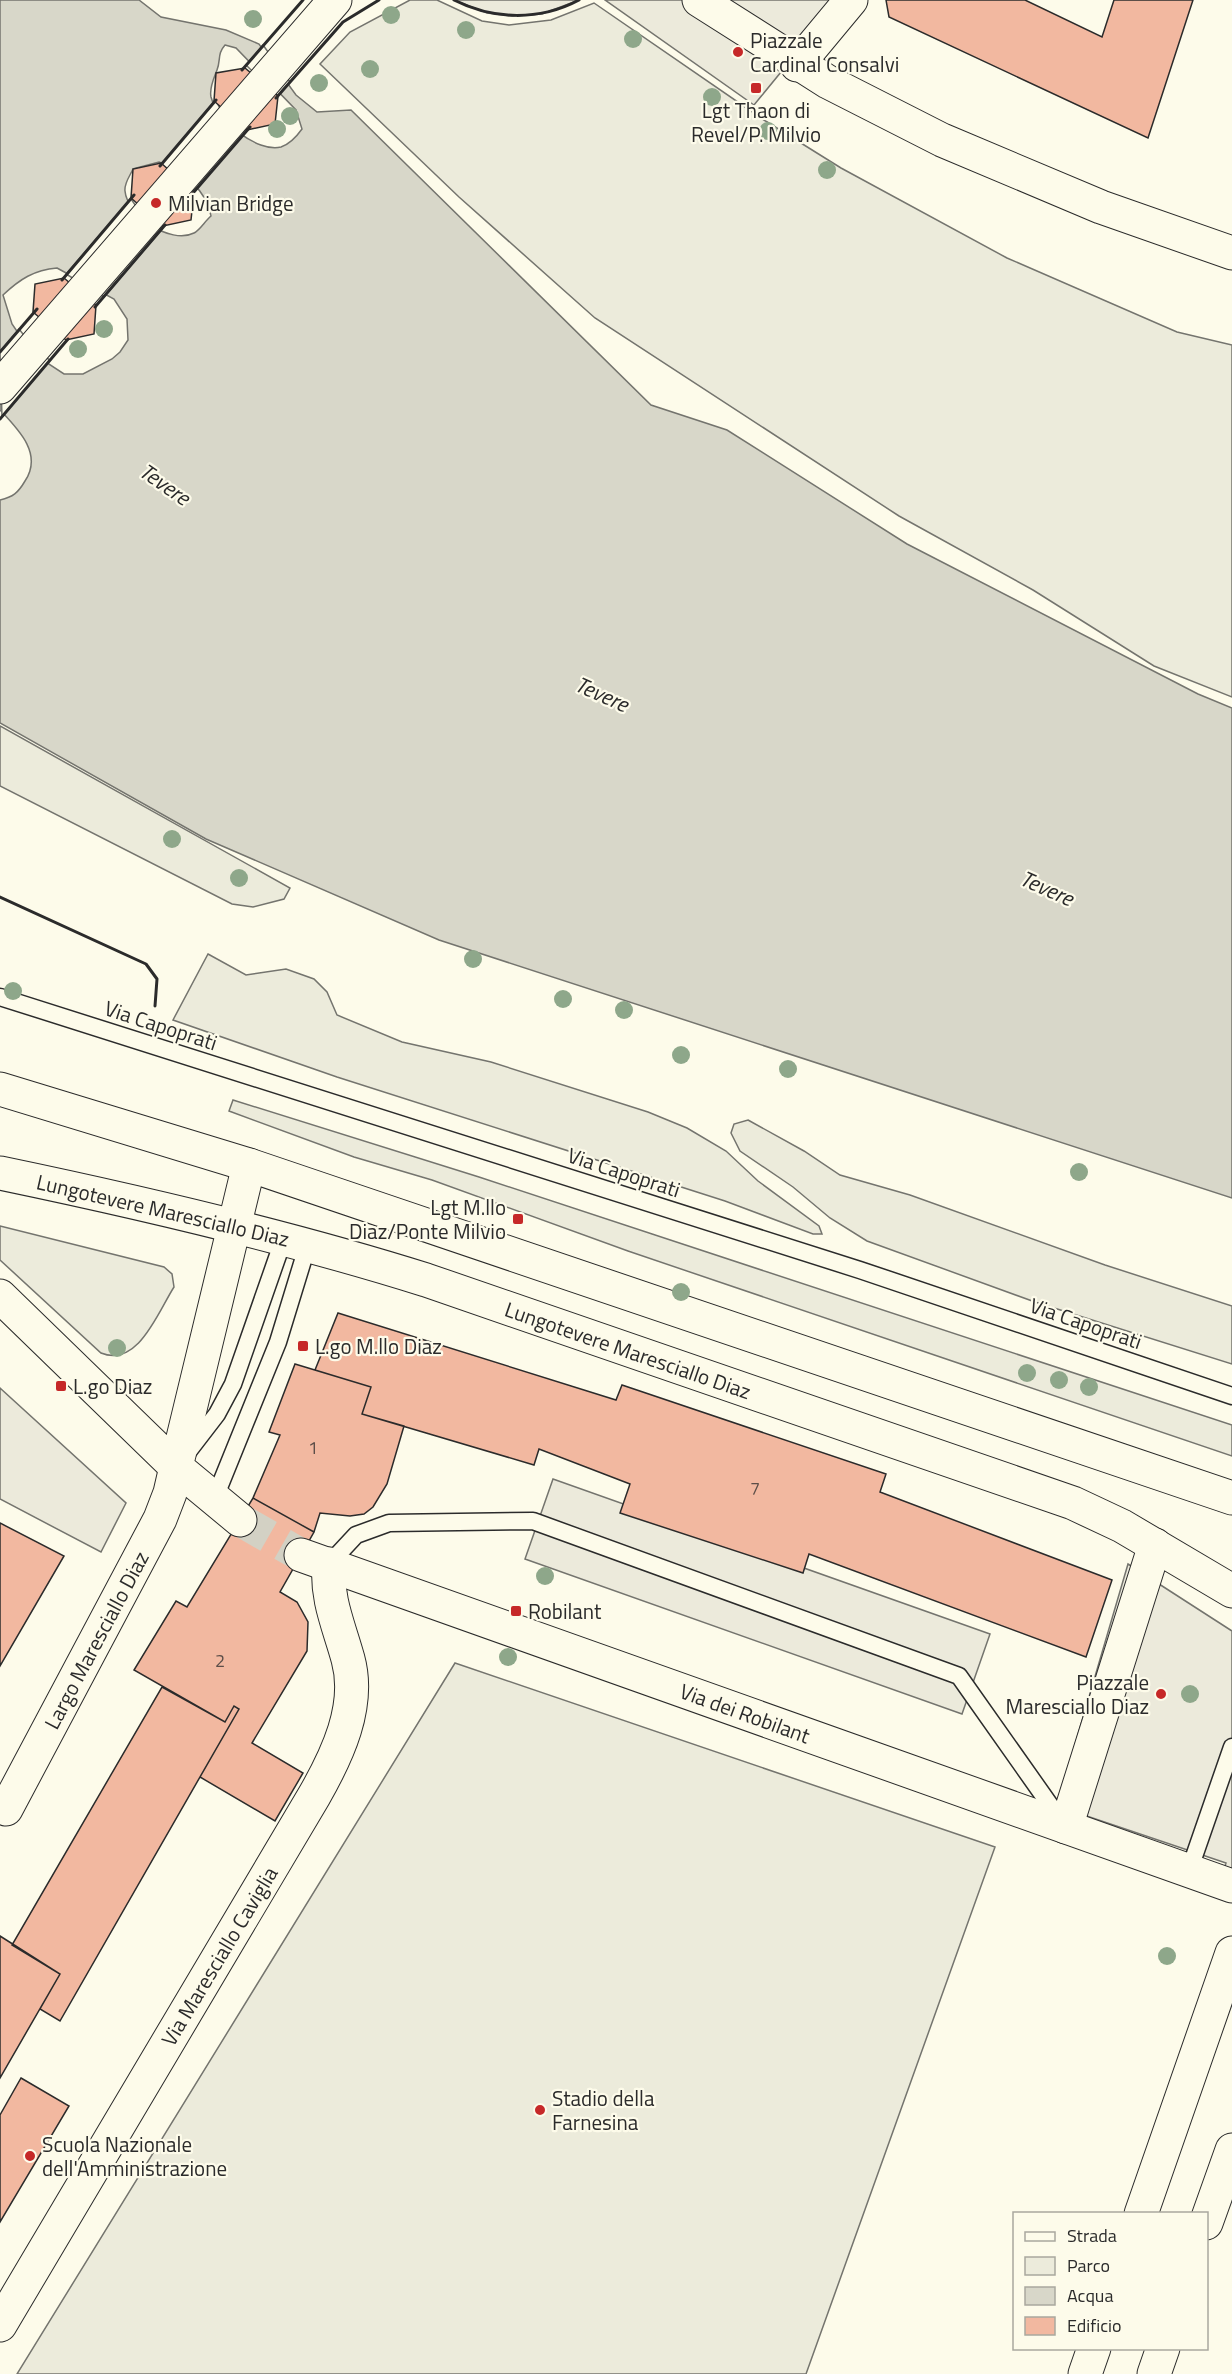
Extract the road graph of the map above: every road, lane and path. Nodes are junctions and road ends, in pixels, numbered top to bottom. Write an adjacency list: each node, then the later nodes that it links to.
1 (335, 0): 6 (street)
2 (851, 0): 4 (street)
3 (707, 2): 4 (street)
4 (797, 64): 5 (street)
5 (1232, 253)
6 (0, 387)
7 (0, 997): 14 (lane, Via Capoprati)
8 (0, 1089): 9 (street)
9 (249, 1165): 11 (street, Largo Maresciallo Diaz); 16 (street)
10 (0, 1173): 11 (street, Lungotevere Maresciallo Diaz)
11 (235, 1226): 12 (street, Lungotevere Maresciallo Diaz); 15 (street, Largo Maresciallo Diaz)
12 (296, 1241): 15 (lane, Largo Maresciallo Diaz); 17 (lane); 19 (street, Lungotevere Maresciallo Diaz)
13 (0, 1296): 15 (street)
14 (1232, 1396)
15 (176, 1467): 17 (street); 23 (street, Largo Maresciallo Diaz)
16 (1232, 1498)
17 (214, 1500): 18 (street)
18 (240, 1520)
19 (1155, 1545): 21 (street, Lungotevere Maresciallo Diaz); 24 (street)
20 (315, 1560): 24 (street, Via dei Robilant); 24 (lane); 31 (street, Via Maresciallo Caviglia)
21 (1232, 1591)
22 (1232, 1747): 25 (lane)
23 (6, 1809)
24 (1066, 1827): 25 (street, Via dei Robilant)
25 (1189, 1870): 26 (street)
26 (1232, 1886)
27 (1232, 1953): 29 (street)
28 (1232, 2150): 30 (street)
29 (1142, 2212)
30 (1208, 2217)
31 (0, 2325)
32 (1094, 2350): 34 (street)
33 (1163, 2350): 35 (street)
34 (1085, 2374)
35 (1154, 2374)

